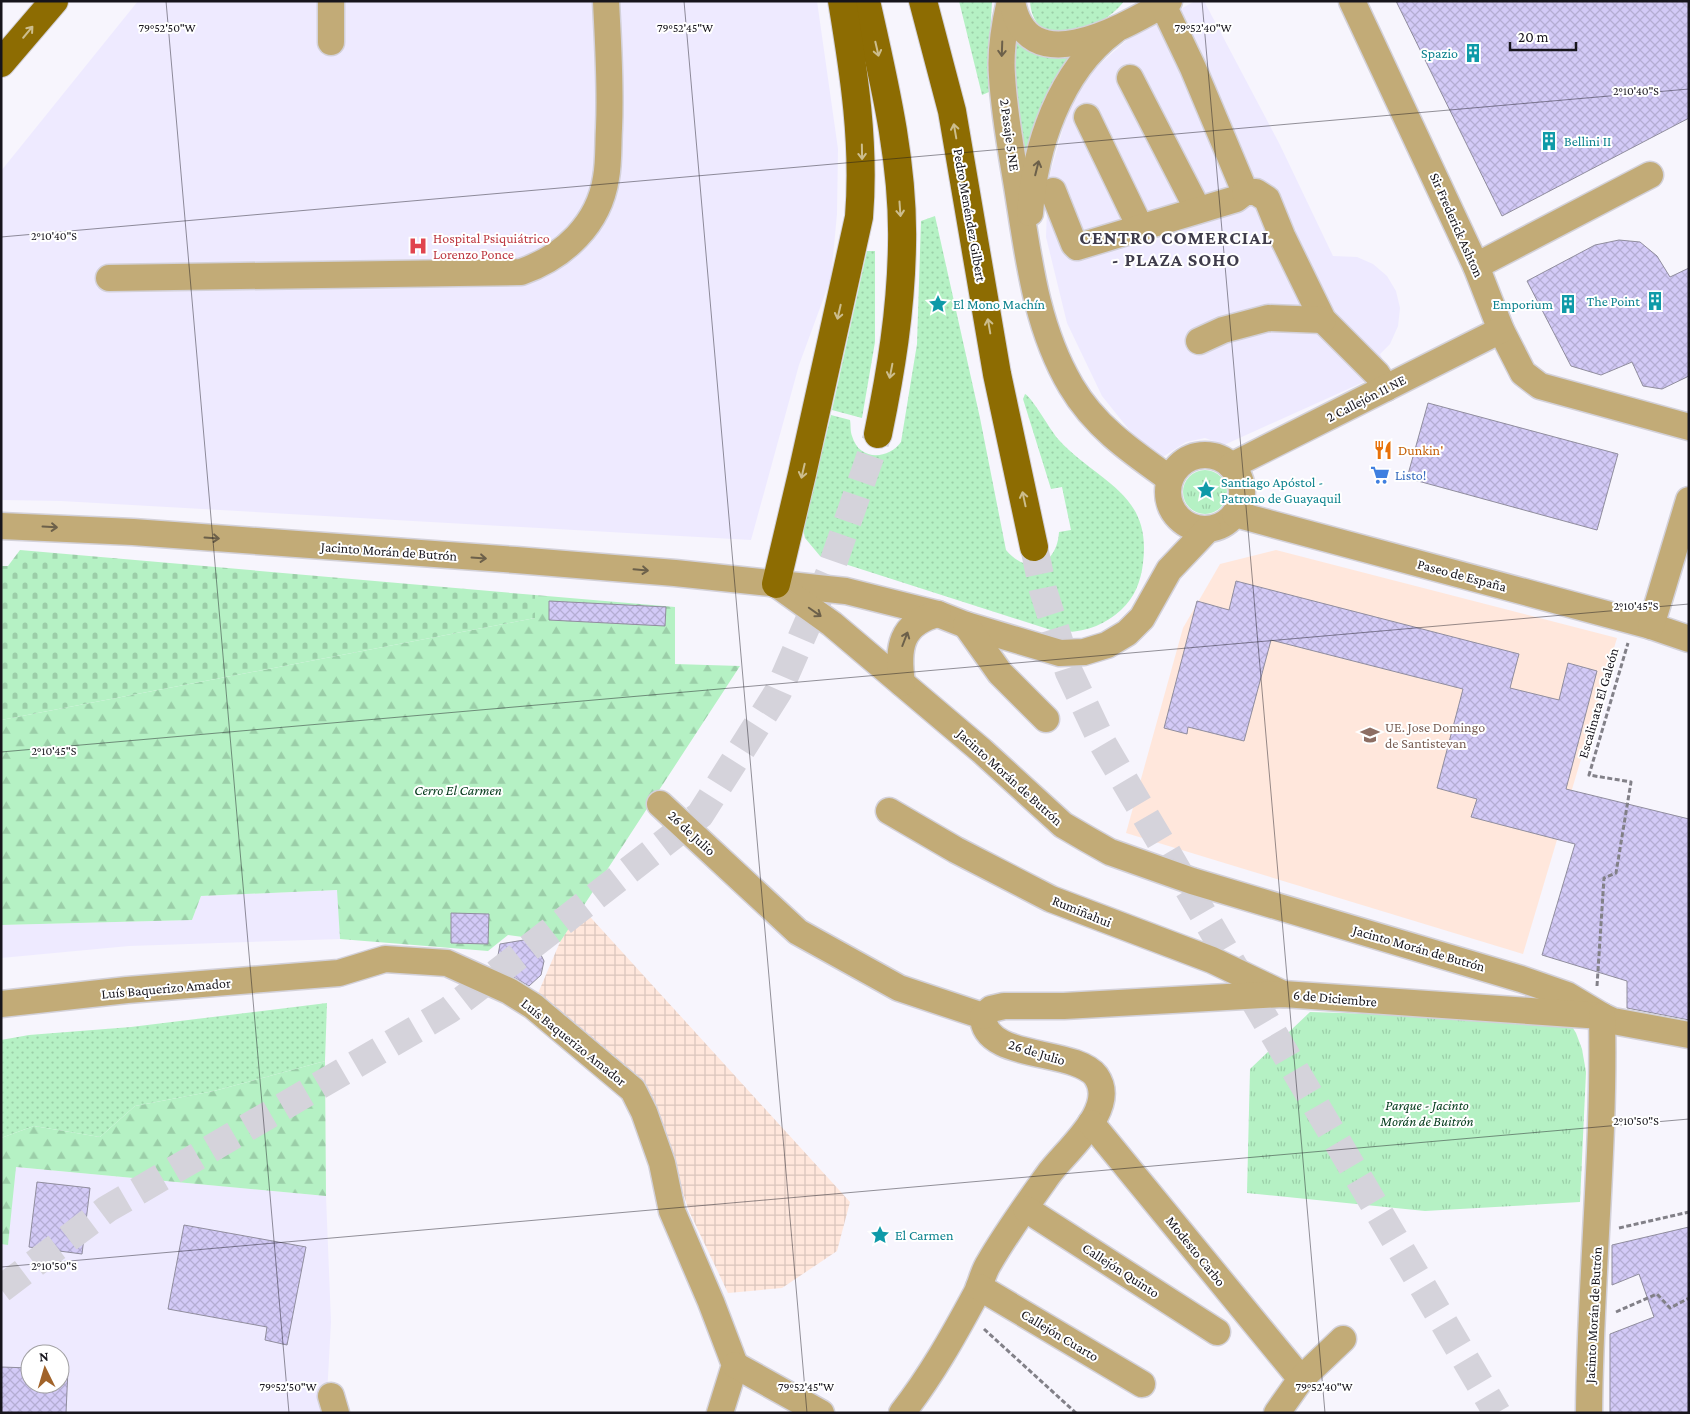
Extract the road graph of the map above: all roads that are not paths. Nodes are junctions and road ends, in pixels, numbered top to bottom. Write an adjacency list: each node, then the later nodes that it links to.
1 (54, 1): 12 (main road, one-way to 1)
2 (331, 1): 11 (street)
3 (606, 1): 22 (street)
4 (842, 1): 36 (main road, one-way to 36)
5 (866, 1): 28 (main road, one-way to 28)
6 (923, 1): 35 (main road, Pedro Menéndez Gilbert, one-way to 6)
7 (1011, 1): 10 (street); 21 (street, 2 Pasaje 5 NE, one-way to 21)
8 (1352, 1): 20 (street, Sir Frederick Ashton)
9 (1157, 2): 10 (street, 2 Pasaje 5 NE); 17 (street)
10 (1119, 28): 21 (street, 2 Pasaje 5 NE, one-way to 10)
11 (331, 42)
12 (1, 63)
13 (1130, 78): 18 (street)
14 (1087, 117): 19 (street)
15 (1650, 175): 20 (street)
16 (1053, 191): 19 (street)
17 (1245, 192): 18 (street); 23 (street)
18 (1198, 210): 19 (street)
19 (1141, 229)
20 (1476, 266): 24 (street, Sir Frederick Ashton)
21 (1030, 269): 30 (street, 2 Pasaje 5 NE)
22 (109, 278)
23 (1324, 320): 25 (street); 26 (street)
24 (1501, 330): 26 (street, 2 Callejón 11 NE); 27 (street, Sir Frederick Ashton)
25 (1199, 341)
26 (1386, 388): 29 (street, 2 Callejón 11 NE)
27 (1689, 427)
28 (878, 434)
29 (1231, 466): 30 (street); 32 (street)
30 (1170, 479): 34 (street)
31 (1689, 500): 38 (street)
32 (1234, 514): 34 (street); 38 (street, Paseo de España)
33 (1, 526): 36 (street, Jacinto Morán de Butrón, one-way to 36)
34 (1208, 529): 39 (street, Jacinto Morán de Butrón)
35 (1034, 546)
36 (776, 584): 37 (street, Jacinto Morán de Butrón); 41 (street, Jacinto Morán de Butrón, one-way to 41)
37 (938, 614): 39 (street, Jacinto Morán de Butrón); 41 (street, one-way to 37)
38 (1642, 624): 40 (street, Paseo de España)
39 (966, 625): 42 (street)
40 (1689, 639)
41 (902, 683): 48 (street, Jacinto Morán de Butrón)
42 (1046, 719)
43 (660, 804): 47 (street, 26 de Julio)
44 (889, 811): 45 (street, Rumiñahui)
45 (1283, 994): 47 (street, 6 de Diciembre); 48 (street, 6 de Diciembre)
46 (1, 1004): 55 (street, Luís Baquerizo Amador)
47 (983, 1016): 50 (street, 26 de Julio)
48 (1602, 1016): 49 (street, 6 de Diciembre); 62 (street, Jacinto Morán de Butrón)
49 (1689, 1035)
50 (1091, 1123): 51 (street, 26 de Julio); 56 (street, Modesto Carbo)
51 (1026, 1209): 52 (street, 26 de Julio); 53 (street, Callejón Quinto)
52 (979, 1287): 57 (street, Callejón Cuarto); 60 (street, 26 de Julio)
53 (1217, 1332)
54 (1343, 1339): 56 (street)
55 (735, 1365): 58 (street); 59 (street)
56 (1300, 1379): 61 (street)
57 (1142, 1384)
58 (720, 1413)
59 (821, 1413)
60 (902, 1413)
61 (1277, 1413)
62 (1589, 1413)

